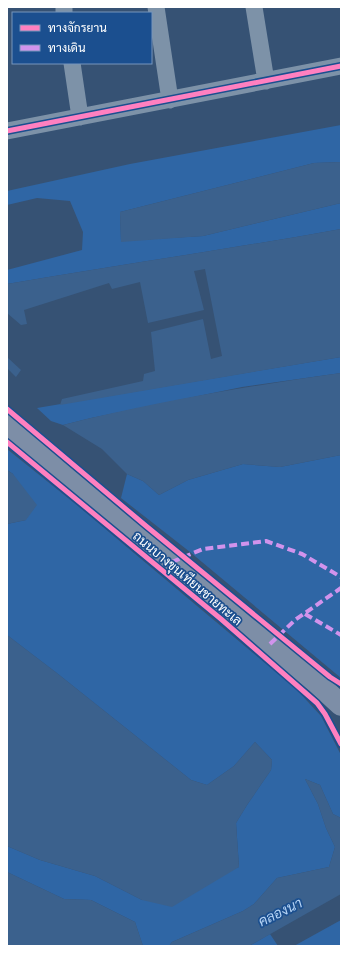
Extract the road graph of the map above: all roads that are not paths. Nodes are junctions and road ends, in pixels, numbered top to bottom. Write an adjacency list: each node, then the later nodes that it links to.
1 (156, 7): 6 (street)
2 (254, 7): 5 (street)
3 (72, 64): 7 (street)
4 (341, 66): 5 (street)
5 (266, 81): 6 (street)
6 (170, 100): 7 (street)
7 (80, 117): 8 (street)
8 (7, 131)
9 (7, 424): 10 (main road, ถนนบางขุนเทียนชายทะเล)
10 (341, 705)

